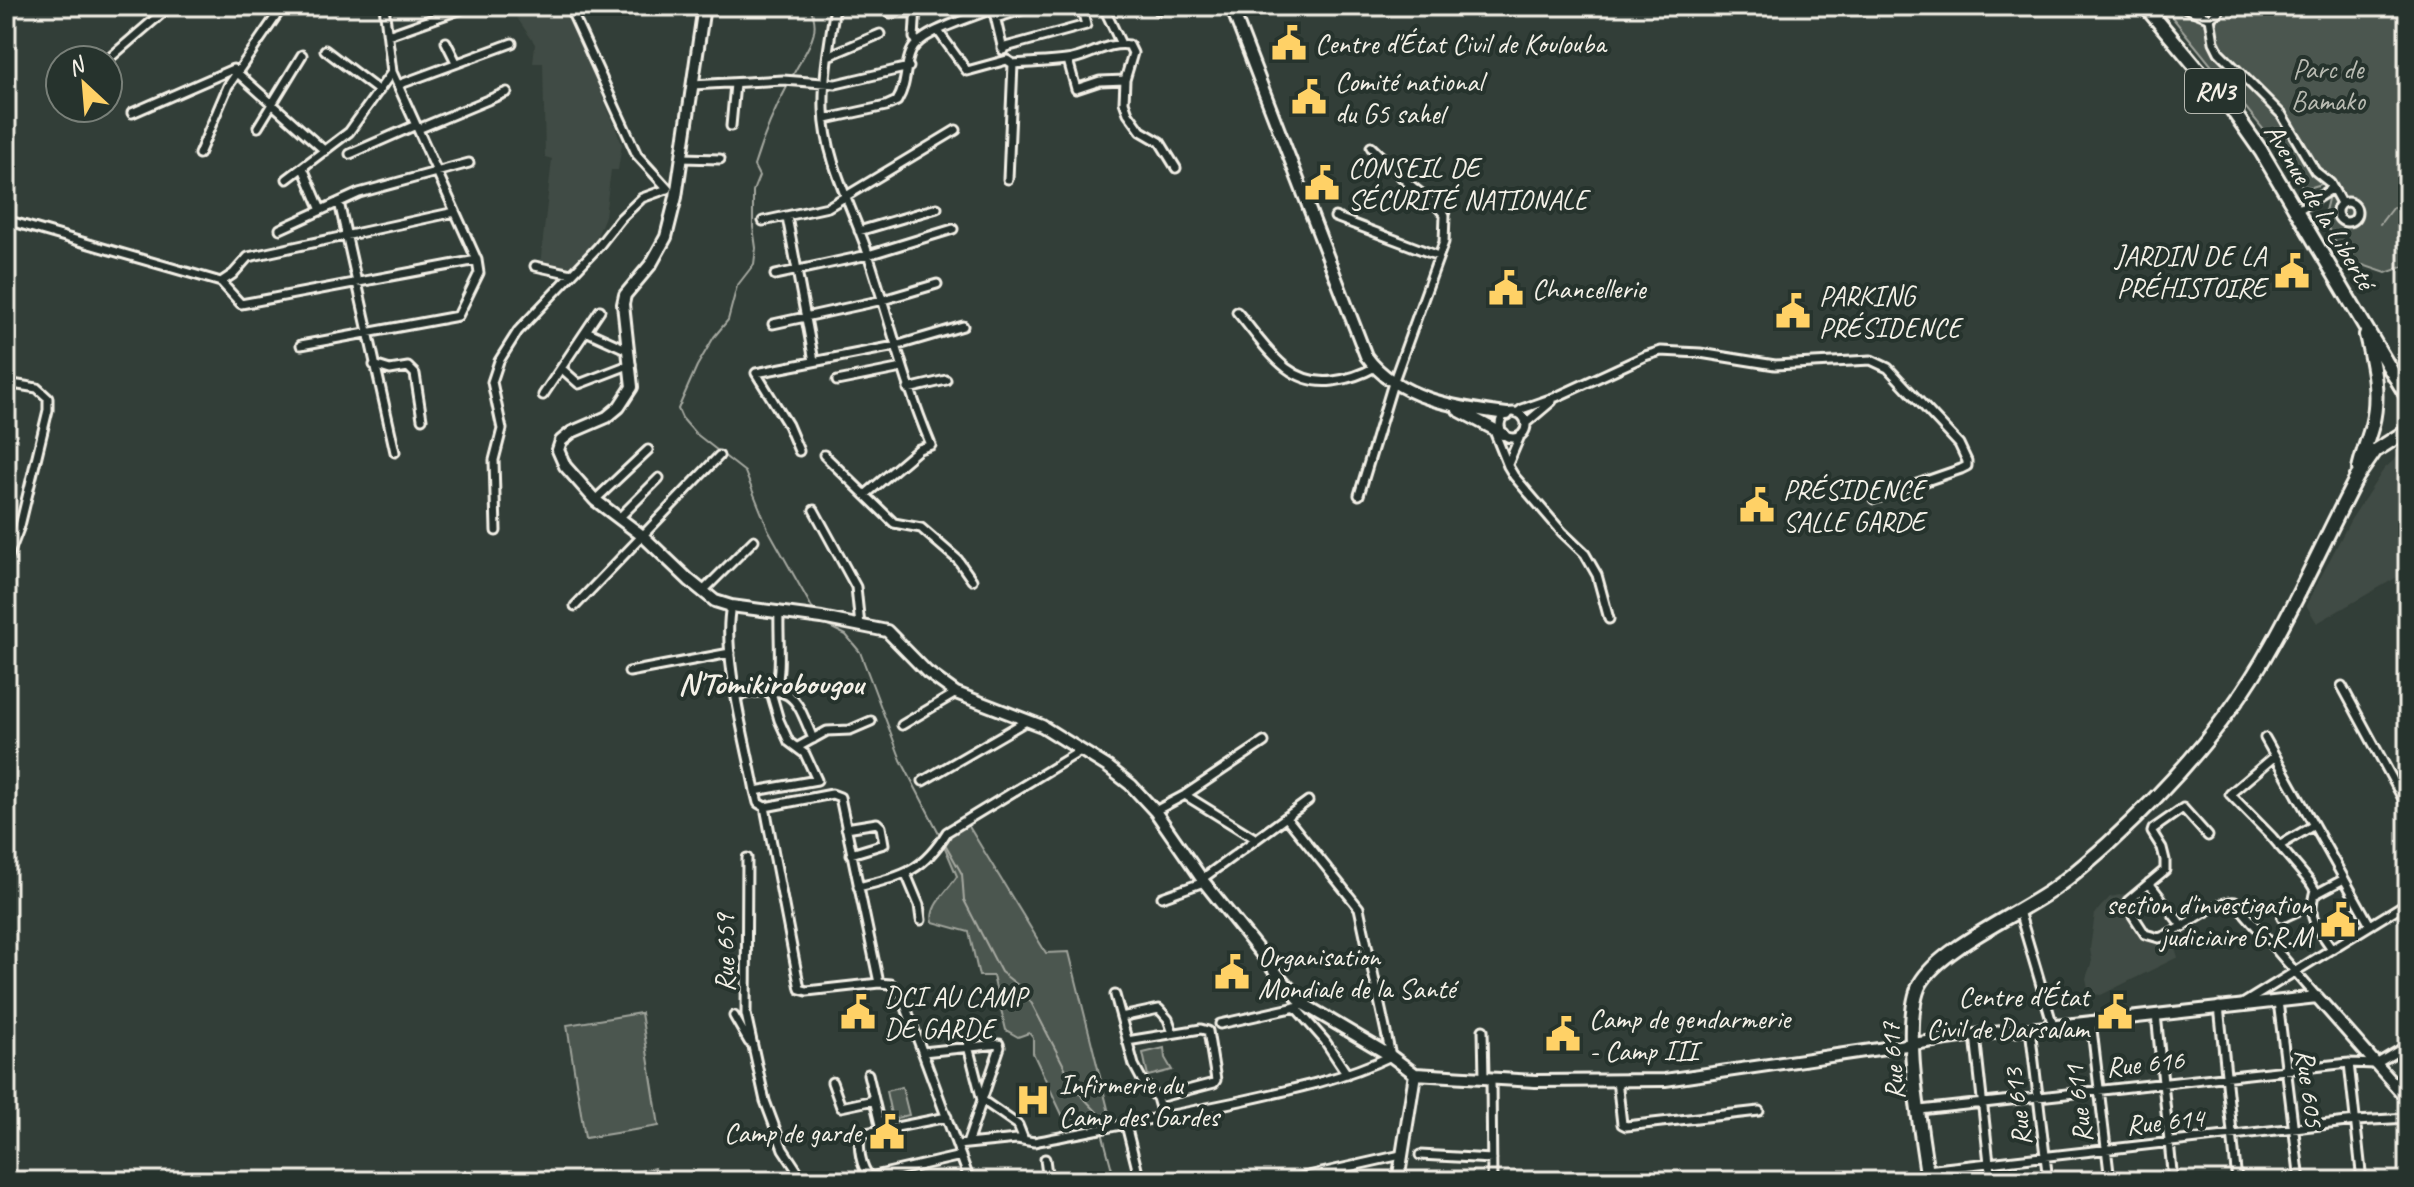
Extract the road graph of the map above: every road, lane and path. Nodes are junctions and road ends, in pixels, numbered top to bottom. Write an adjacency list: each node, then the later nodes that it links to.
1 (170, 6): 27 (street)
2 (283, 6): 36 (street)
3 (384, 6): 22 (street)
4 (470, 6): 22 (street)
5 (569, 6): 65 (street)
6 (704, 6): 42 (street)
7 (835, 6): 31 (street)
8 (1065, 6): 18 (street)
9 (1081, 6): 28 (street)
10 (1103, 6): 26 (street)
11 (1231, 6): 107 (street)
12 (2145, 6): 72 (highway, Avenue de la Liberté / RN3)
13 (2181, 6): 19 (street)
14 (2219, 6): 19 (street)
15 (994, 7): 18 (street); 20 (street)
16 (916, 9): 17 (street); 23 (street)
17 (890, 13)
18 (996, 18): 28 (street)
19 (2210, 18): 64 (street)
20 (938, 31): 23 (street); 34 (street)
21 (880, 34): 31 (street)
22 (388, 35): 37 (street)
23 (917, 41): 35 (street)
24 (446, 42): 33 (street)
25 (512, 43): 33 (street)
26 (1121, 44): 32 (street); 38 (street)
27 (124, 46)
28 (1002, 48): 34 (street)
29 (325, 50): 43 (street)
30 (302, 55): 45 (street)
31 (828, 56): 39 (street)
32 (1068, 60): 34 (street); 38 (street)
33 (456, 62): 41 (street)
34 (1010, 62): 63 (street)
35 (909, 67): 39 (street); 47 (street)
36 (238, 72): 45 (street); 46 (street); 54 (street)
37 (392, 72): 41 (street); 43 (street)
38 (1125, 80): 60 (street)
39 (826, 83): 40 (street); 47 (street)
40 (735, 84): 42 (street); 48 (street)
41 (398, 85): 50 (street)
42 (692, 85): 56 (street)
43 (379, 91): 53 (street)
44 (507, 92): 50 (street)
45 (273, 103): 49 (street); 53 (street)
46 (132, 113)
47 (826, 119): 66 (street)
48 (731, 126)
49 (258, 127)
50 (417, 127): 55 (street); 61 (street)
51 (956, 130): 66 (street)
52 (1371, 147): 83 (street)
53 (325, 151): 59 (street)
54 (199, 154)
55 (350, 154)
56 (682, 158): 57 (street); 67 (street)
57 (720, 159)
58 (469, 163): 61 (street)
59 (303, 168): 62 (street); 71 (street)
60 (1176, 168)
61 (437, 171): 68 (street); 73 (street)
62 (287, 179)
63 (1008, 179)
64 (2333, 188): 69 (street); 72 (street)
65 (667, 189): 67 (street); 87 (street)
66 (846, 196): 74 (street); 80 (street)
67 (676, 197): 103 (street)
68 (339, 202): 71 (street); 81 (street)
69 (2341, 203)
70 (937, 208): 80 (street)
71 (321, 210): 78 (street)
72 (2298, 210): 96 (highway, Avenue de la Liberté / RN3)
73 (455, 212): 81 (street); 84 (street)
74 (787, 217): 77 (street); 86 (street)
75 (1335, 217): 83 (street)
76 (6, 220): 89 (street)
77 (763, 221)
78 (280, 229)
79 (953, 229): 82 (street)
80 (859, 231): 82 (street)
81 (346, 236): 89 (street); 90 (street)
82 (868, 255): 86 (street); 92 (street)
83 (1438, 256): 114 (street)
84 (477, 260): 90 (street); 100 (street)
85 (535, 266): 87 (street)
86 (797, 270): 88 (street); 95 (street)
87 (572, 274): 142 (street)
88 (775, 275)
89 (221, 282): 90 (street)
90 (357, 284): 100 (street)
91 (937, 284): 92 (street)
92 (883, 300): 95 (street); 102 (street)
93 (600, 310): 99 (street)
94 (1237, 312): 107 (street)
95 (804, 317): 97 (street); 104 (street)
96 (2362, 320): 110 (highway, Avenue de la Liberté); 134 (highway)
97 (773, 324)
98 (963, 326): 102 (street)
99 (586, 331): 103 (street); 108 (street)
100 (367, 333): 101 (street); 106 (street)
101 (301, 345)
102 (895, 346): 104 (street); 109 (street)
103 (629, 350): 105 (street)
104 (814, 361): 129 (street)
105 (631, 364): 108 (street); 139 (street)
106 (374, 365): 122 (street); 130 (street)
107 (1375, 367): 114 (street)
108 (561, 368): 117 (street)
109 (902, 368): 112 (street); 115 (street)
110 (2395, 377): 116 (highway, Avenue de la Liberté); 119 (main road)
111 (946, 380): 115 (street)
112 (837, 381)
113 (6, 383): 145 (street)
114 (1393, 383): 120 (street); 137 (street)
115 (908, 389): 136 (street)
116 (2408, 389)
117 (543, 395)
118 (1556, 397): 121 (street); 123 (street); 138 (street)
119 (2408, 399)
120 (1438, 401): 121 (street); 124 (street)
121 (1512, 414): 123 (street); 126 (street)
122 (422, 419)
123 (1526, 423): 127 (street)
124 (1492, 427): 126 (street); 133 (street)
125 (2402, 433): 134 (highway)
126 (1503, 434): 127 (street)
127 (1520, 436): 133 (street)
128 (648, 450): 139 (street)
129 (799, 451)
130 (395, 452)
131 (824, 455): 136 (street)
132 (719, 456): 143 (street)
133 (1508, 466): 151 (street)
134 (2357, 477): 192 (highway, Rue 617)
135 (659, 478): 141 (street)
136 (865, 495): 146 (street)
137 (1359, 495)
138 (1874, 499)
139 (595, 500): 141 (street)
140 (814, 510): 152 (street)
141 (619, 518): 143 (street)
142 (496, 531)
143 (644, 537): 147 (street); 148 (street)
144 (754, 540): 147 (street)
145 (6, 562)
146 (972, 580)
147 (702, 592): 149 (street)
148 (575, 606)
149 (731, 606): 150 (street); 153 (street)
150 (779, 611): 152 (street); 156 (street)
151 (1609, 619)
152 (860, 626): 157 (street)
153 (730, 653): 154 (street); 158 (street)
154 (629, 672)
155 (2342, 686): 173 (street)
156 (773, 690): 158 (street); 163 (street); 165 (street)
157 (956, 693): 159 (street); 161 (street)
158 (737, 695): 169 (street)
159 (1028, 720): 166 (street); 168 (street)
160 (871, 721): 163 (street)
161 (902, 725)
162 (2265, 738): 167 (street)
163 (813, 739): 165 (street)
164 (1264, 742): 170 (street)
165 (798, 747): 169 (street)
166 (1082, 750): 174 (street); 183 (street)
167 (2275, 756): 176 (street); 180 (street)
168 (923, 781)
169 (755, 791): 172 (street)
170 (1185, 795): 174 (street); 179 (street)
171 (1308, 801): 175 (street)
172 (765, 807): 177 (street); 199 (street)
173 (2408, 808)
174 (1155, 811): 185 (street)
175 (1286, 817): 179 (street); 222 (street)
176 (2314, 825): 180 (street); 184 (street)
177 (846, 828): 181 (street); 181 (street)
178 (2208, 836): 186 (street)
179 (1256, 839): 185 (street)
180 (2279, 846): 188 (street)
181 (851, 854): 187 (street)
182 (747, 858): 220 (street, Rue 659)
183 (906, 874): 187 (street); 194 (street)
184 (2344, 879): 188 (street); 195 (street)
185 (1203, 880): 189 (street); 204 (street)
186 (2149, 883): 196 (street); 196 (street)
187 (858, 887): 199 (street)
188 (2314, 895): 191 (street)
189 (1162, 897)
190 (2408, 902): 195 (street)
191 (2310, 905): 193 (street); 197 (street)
192 (2019, 911): 211 (street); 217 (highway, Rue 617)
193 (2282, 918)
194 (921, 920)
195 (2370, 925): 197 (street)
196 (2183, 927): 198 (street)
197 (2332, 949): 198 (street)
198 (2295, 972): 201 (street); 203 (street)
199 (879, 983): 221 (street)
200 (1115, 995): 208 (street)
201 (2317, 997): 202 (street); 224 (street)
202 (2277, 1000): 203 (street); 225 (street, Rue 605)
203 (2242, 1004): 205 (street)
204 (1300, 1006): 210 (street); 222 (street); 227 (street)
205 (2219, 1006): 206 (street); 229 (street)
206 (2156, 1014): 209 (street); 233 (street)
207 (734, 1016): 220 (street, Rue 659)
208 (1121, 1017): 214 (street); 216 (street)
209 (2091, 1021): 211 (street); 234 (street, Rue 611)
210 (1220, 1024)
211 (2053, 1026): 212 (street)
212 (2030, 1028): 215 (street); 235 (street, Rue 613)
213 (1483, 1030): 230 (street)
214 (1173, 1033): 216 (street); 236 (street)
215 (1975, 1035): 217 (street); 240 (street)
216 (1127, 1041): 236 (street)
217 (1912, 1044): 231 (street); 241 (highway, Rue 617)
218 (2408, 1045): 224 (street)
219 (968, 1046): 221 (street); 238 (street); 238 (street)
220 (752, 1048): 265 (street, Rue 659)
221 (923, 1052): 243 (street)
222 (1391, 1056): 227 (street); 228 (street)
223 (2349, 1063): 224 (street, Rue 616); 225 (street, Rue 616); 246 (street)
224 (2376, 1064): 239 (street)
225 (2286, 1070): 229 (street, Rue 616); 248 (street, Rue 605)
226 (868, 1074): 237 (street)
227 (1347, 1074): 244 (street)
228 (1415, 1074): 230 (street); 256 (street)
229 (2227, 1077): 233 (street, Rue 616); 250 (street)
230 (1488, 1079): 231 (street); 261 (street)
231 (1617, 1080): 242 (street)
232 (832, 1082): 237 (street)
233 (2163, 1084): 234 (street, Rue 616); 252 (street)
234 (2099, 1091): 235 (street, Rue 616); 255 (street, Rue 611)
235 (2038, 1097): 240 (street, Rue 616); 259 (street, Rue 613)
236 (1157, 1098): 244 (street)
237 (874, 1100): 249 (street)
238 (982, 1100): 251 (street); 253 (street)
239 (2408, 1100)
240 (1982, 1103): 241 (street, Rue 616); 262 (street)
241 (1920, 1110): 263 (highway, Rue 617)
242 (1759, 1111)
243 (947, 1117): 249 (street); 254 (street)
244 (1163, 1118): 247 (street)
245 (2408, 1118): 246 (street, Rue 614)
246 (2356, 1121): 248 (street, Rue 614); 277 (street)
247 (1126, 1125): 251 (street); 267 (street)
248 (2293, 1128): 250 (street, Rue 614); 276 (street, Rue 605)
249 (881, 1129): 258 (street)
250 (2233, 1136): 252 (street, Rue 614); 275 (street)
251 (1024, 1140): 253 (street)
252 (2169, 1143): 255 (street, Rue 614); 274 (street)
253 (967, 1144): 254 (street)
254 (957, 1145): 258 (street)
255 (2106, 1150): 259 (street, Rue 614); 273 (street, Rue 611)
256 (1401, 1155): 268 (street); 269 (street)
257 (1420, 1155): 261 (street)
258 (961, 1156): 264 (street)
259 (2045, 1157): 262 (street, Rue 614); 272 (street, Rue 613)
260 (1045, 1159): 266 (street)
261 (1492, 1159): 270 (street)
262 (1989, 1163): 263 (street, Rue 614); 271 (street)
263 (1927, 1175)
264 (968, 1180)
265 (804, 1181)
266 (1048, 1181)
267 (1140, 1181)
268 (1286, 1181)
269 (1398, 1181)
270 (1492, 1181)
271 (1991, 1181)
272 (2048, 1181)
273 (2110, 1181)
274 (2173, 1181)
275 (2237, 1181)
276 (2300, 1181)
277 (2362, 1181)

